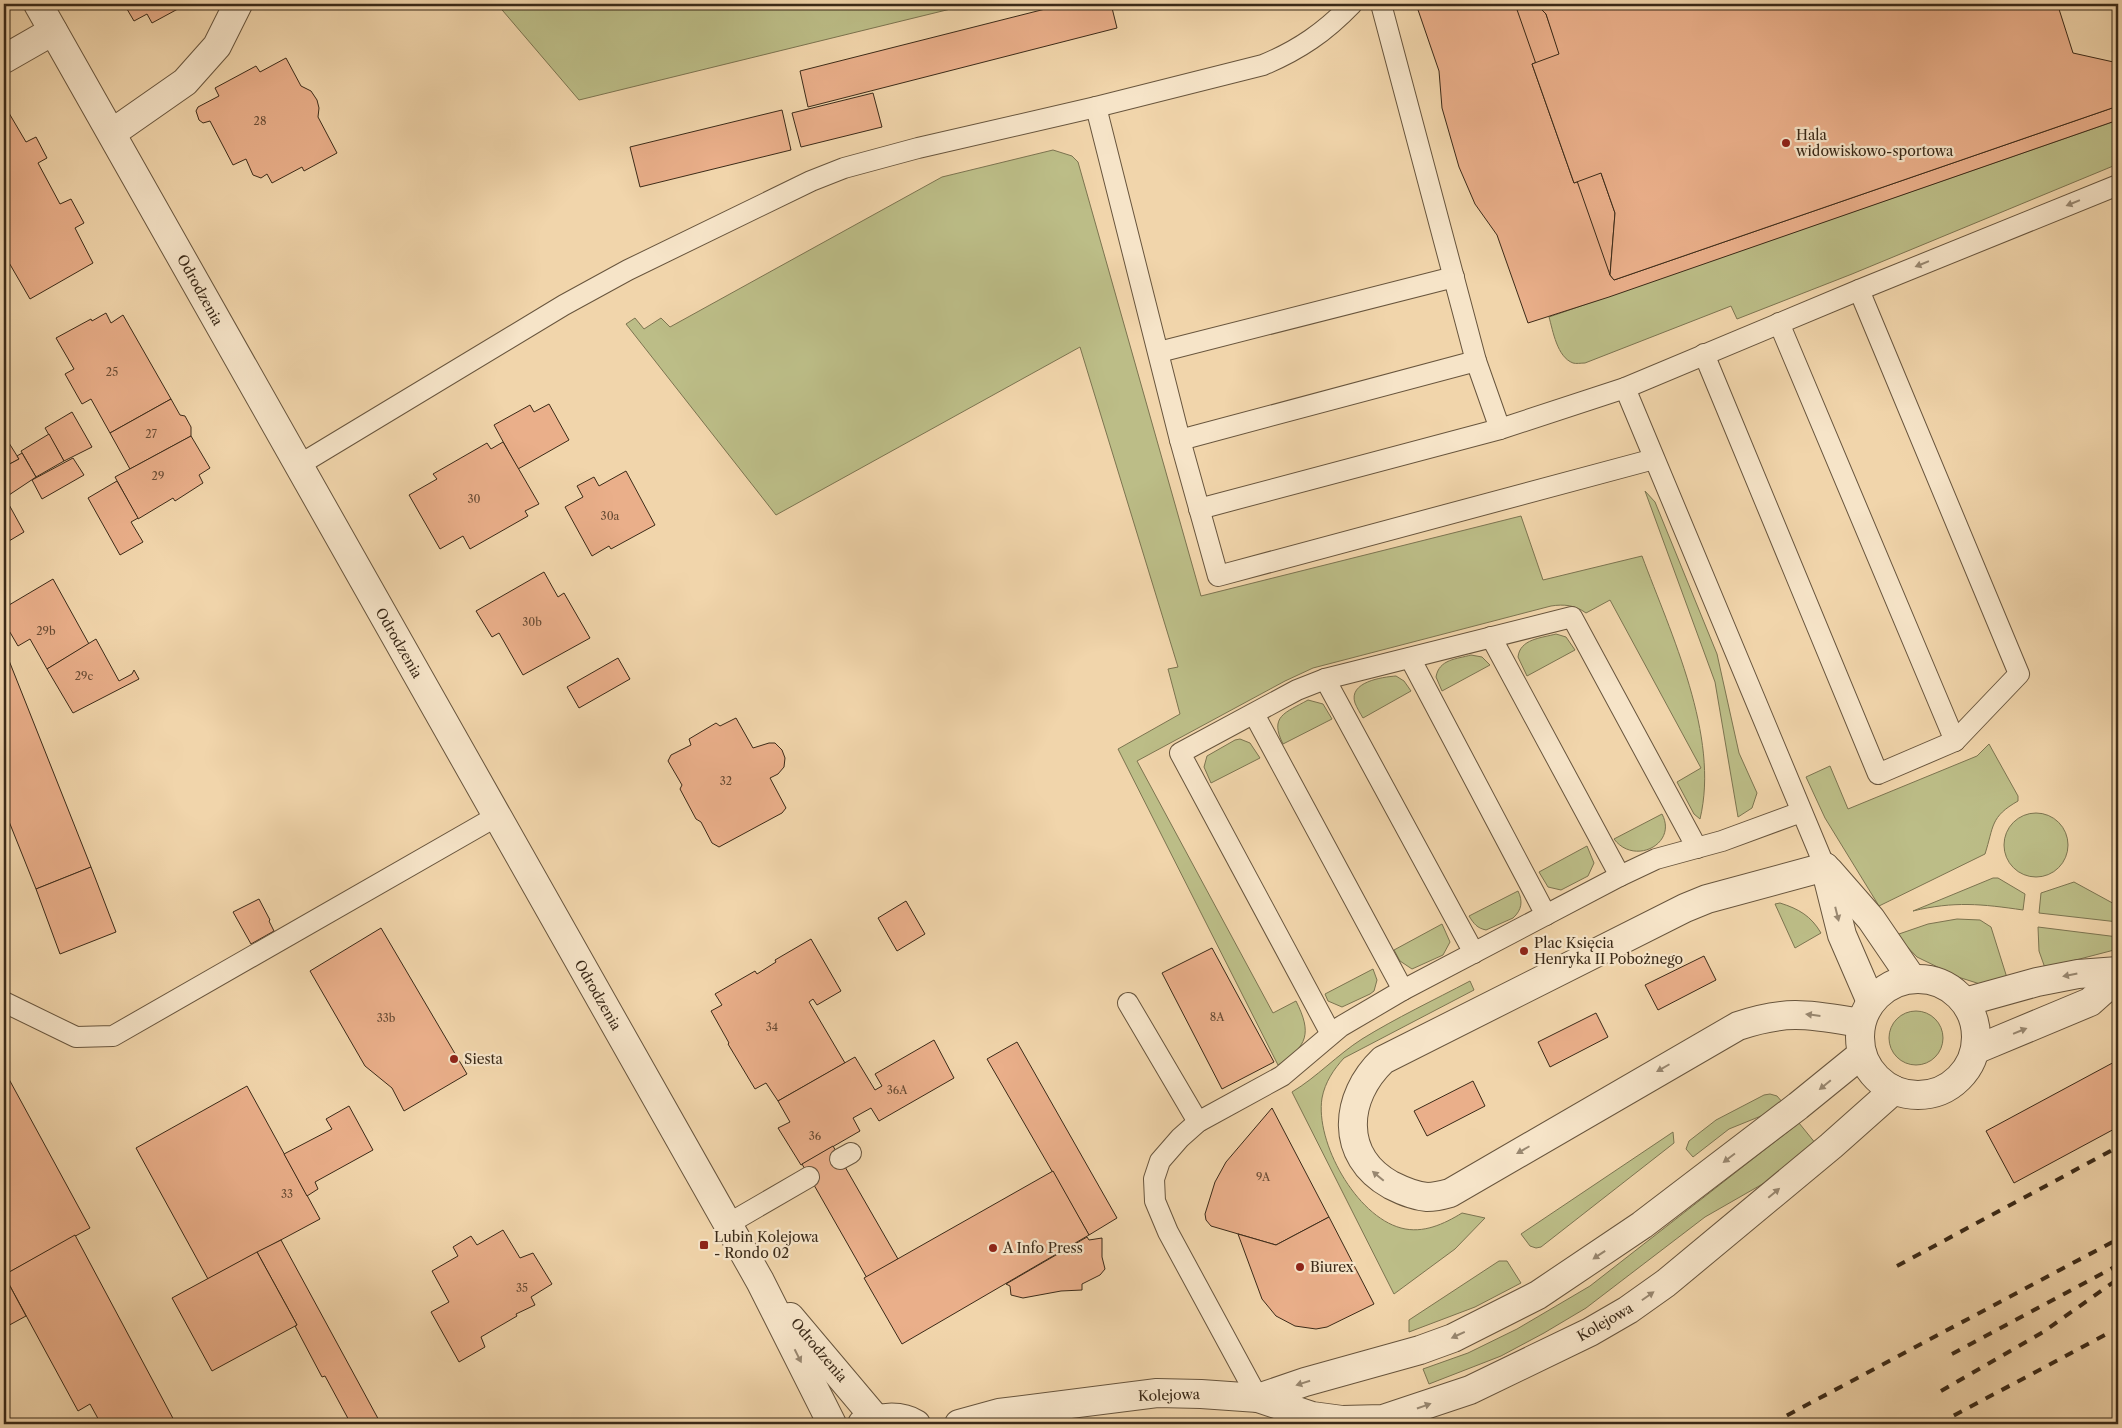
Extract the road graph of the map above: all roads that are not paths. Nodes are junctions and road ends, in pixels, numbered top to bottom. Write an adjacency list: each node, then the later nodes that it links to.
1 (38, 4): 5 (street, Odrodzenia)
2 (238, 4): 8 (street)
3 (1352, 4): 7 (lane)
4 (1381, 4): 10 (lane)
5 (53, 31): 6 (street); 8 (street, Odrodzenia)
6 (4, 59)
7 (1096, 107): 13 (lane); 20 (lane)
8 (112, 133): 20 (street, Odrodzenia)
9 (2118, 184): 11 (lane, one-way to 11)
10 (1454, 276): 13 (lane); 15 (lane)
11 (1859, 290): 12 (lane); 26 (lane)
12 (1779, 323): 14 (lane); 26 (lane)
13 (1159, 352): 18 (lane)
14 (1704, 354): 16 (lane); 26 (lane)
15 (1476, 361): 17 (lane); 18 (lane)
16 (1625, 388): 17 (lane); 19 (lane)
17 (1500, 429): 21 (lane)
18 (1180, 440): 21 (lane)
19 (1654, 459): 21 (lane); 27 (lane)
20 (299, 464): 28 (street, Odrodzenia)
21 (1199, 509)
22 (1491, 637): 23 (lane); 29 (lane); 31 (lane)
23 (1410, 658): 24 (lane); 32 (lane)
24 (1325, 679): 25 (lane); 33 (lane)
25 (1254, 714): 37 (lane); 42 (lane)
26 (1955, 741)
27 (1801, 812): 29 (lane); 30 (lane)
28 (497, 816): 38 (lane); 48 (street, Odrodzenia)
29 (1697, 848): 31 (lane)
30 (1826, 867): 36 (street); 41 (street, one-way to 41); 41 (street, one-way to 30)
31 (1620, 876): 32 (lane)
32 (1546, 915): 33 (lane)
33 (1474, 953): 37 (lane)
34 (2118, 971): 39 (street, one-way to 39)
35 (2118, 977): 43 (street, one-way to 35)
36 (1912, 979): 39 (street); 41 (street)
37 (1402, 990): 42 (lane)
38 (4, 1002)
39 (1965, 1002): 43 (street)
40 (1128, 1003): 46 (lane)
41 (1866, 1013): 44 (street)
42 (1330, 1034): 46 (lane)
43 (1975, 1050): 45 (street)
44 (1862, 1054): 45 (street); 50 (street, Kolejowa, one-way to 50)
45 (1894, 1090): 53 (street, Kolejowa, one-way to 45)
46 (1198, 1122): 50 (lane)
47 (809, 1177): 48 (lane)
48 (728, 1224): 49 (street, Odrodzenia)
49 (760, 1282): 52 (street, Odrodzenia); 54 (street, Odrodzenia, one-way to 54)
50 (1258, 1398): 51 (street, Kolejowa); 53 (street, Kolejowa)
51 (1081, 1404): 56 (street, Kolejowa); 57 (street, Kolejowa)
52 (869, 1421): 55 (street)
53 (1379, 1422)
54 (832, 1424)
55 (916, 1424)
56 (959, 1424)
57 (1042, 1424)

